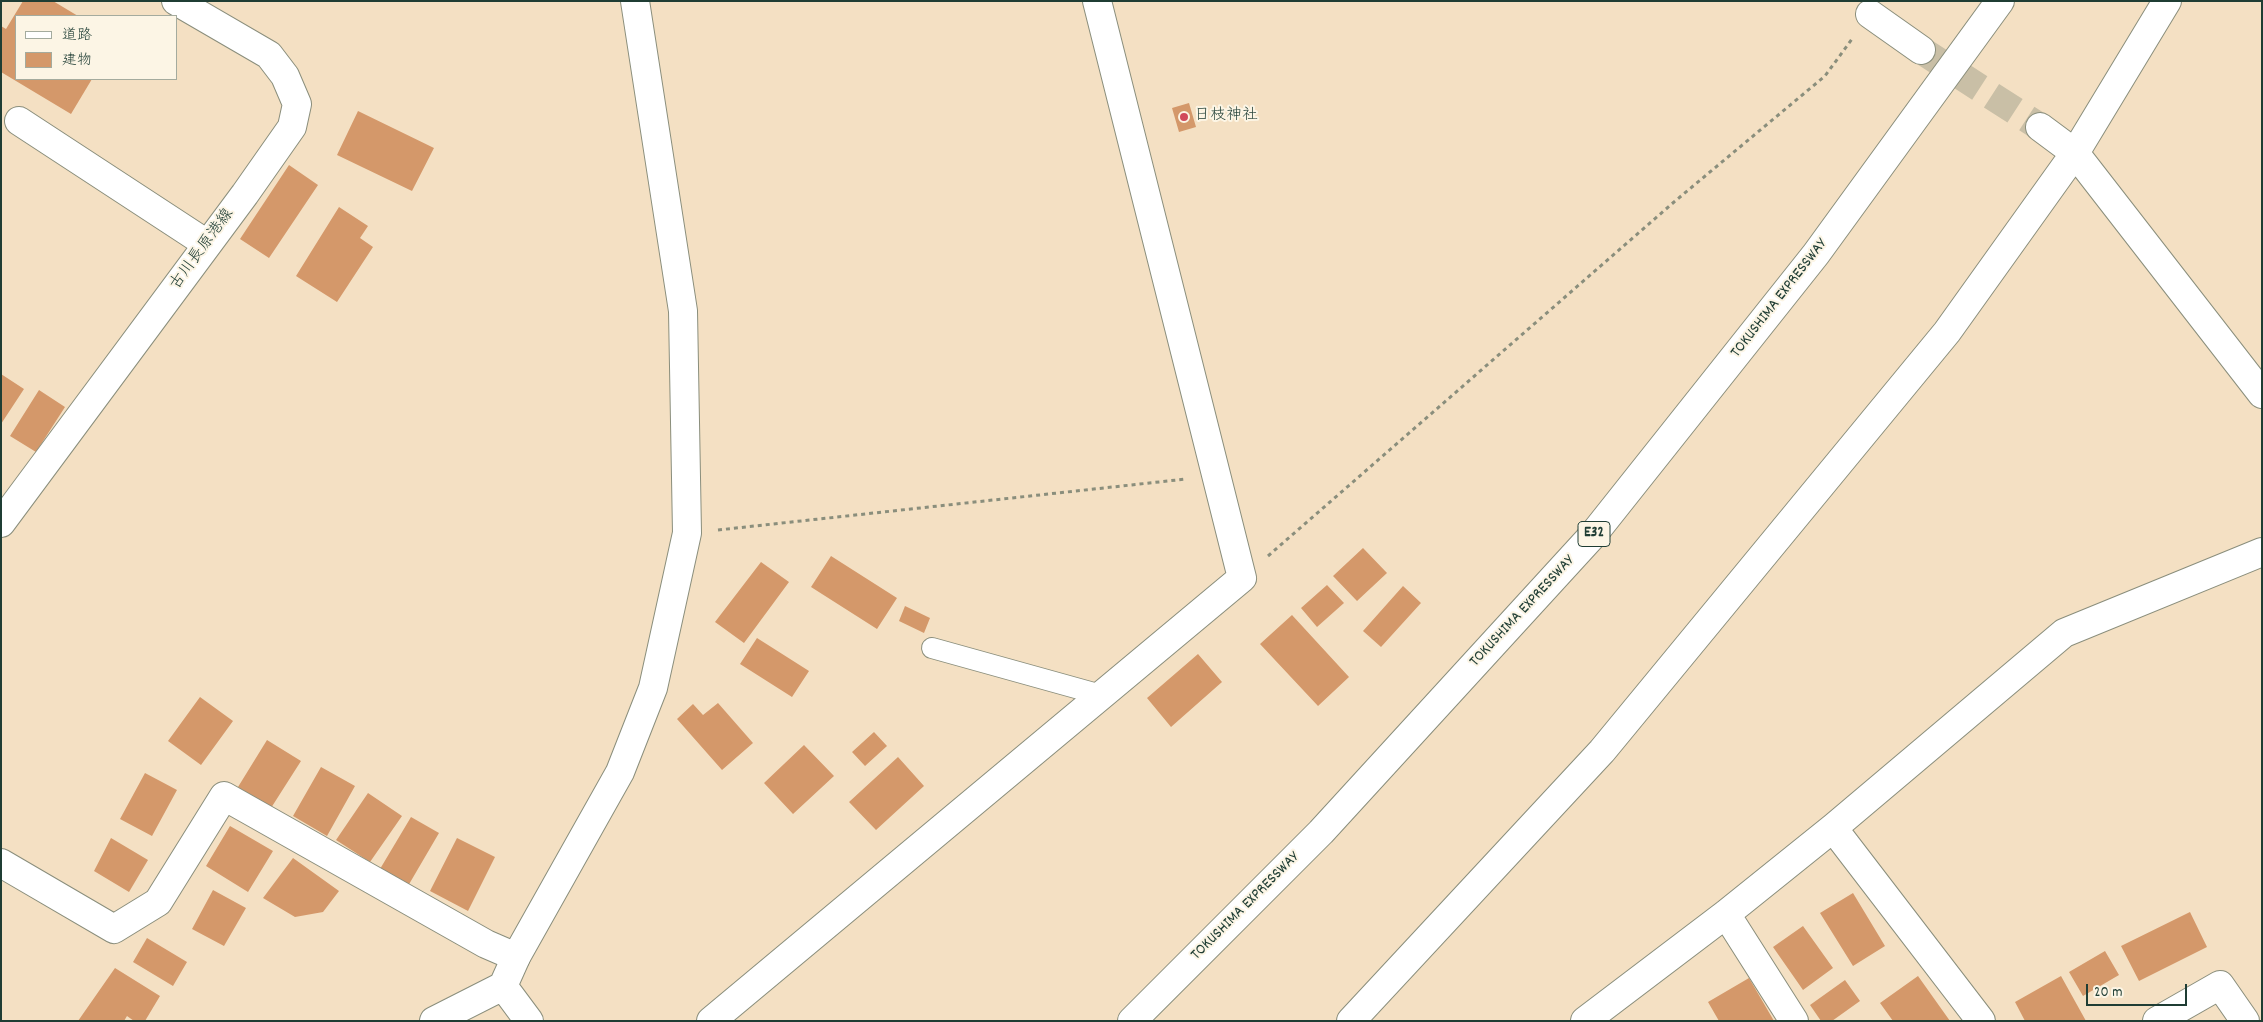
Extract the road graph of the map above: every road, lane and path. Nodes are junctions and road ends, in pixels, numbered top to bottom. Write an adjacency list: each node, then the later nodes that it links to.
1 (176, 1): 11 (main road, 古川長原港線)
2 (635, 1): 15 (main road)
3 (1097, 1): 13 (main road)
4 (2000, 1): 28 (main road, TOKUSHIMA EXPRESSWAY / E32)
5 (2167, 1): 10 (main road)
6 (1870, 14): 7 (main road); 17 (path)
7 (1921, 50)
8 (20, 121): 11 (main road)
9 (2040, 127): 10 (main road)
10 (2075, 153): 12 (main road); 29 (main road)
11 (207, 244): 14 (main road, 古川長原港線)
12 (2262, 394)
13 (1216, 476): 15 (path); 17 (main road)
14 (1, 523)
15 (687, 533): 23 (main road)
16 (2262, 552): 20 (main road)
17 (1242, 578): 19 (main road)
18 (932, 648): 19 (lane)
19 (1101, 695): 27 (main road)
20 (1833, 828): 22 (main road); 32 (main road)
21 (1, 863): 23 (main road)
22 (1726, 914): 30 (main road); 31 (main road)
23 (516, 957): 24 (main road)
24 (503, 986): 25 (main road); 26 (main road)
25 (434, 1021)
26 (529, 1021)
27 (711, 1021)
28 (1132, 1021)
29 (1351, 1021)
30 (1585, 1021)
31 (1794, 1021)
32 (1981, 1021)
33 (2157, 1021): 34 (main road)
34 (2245, 1021)

